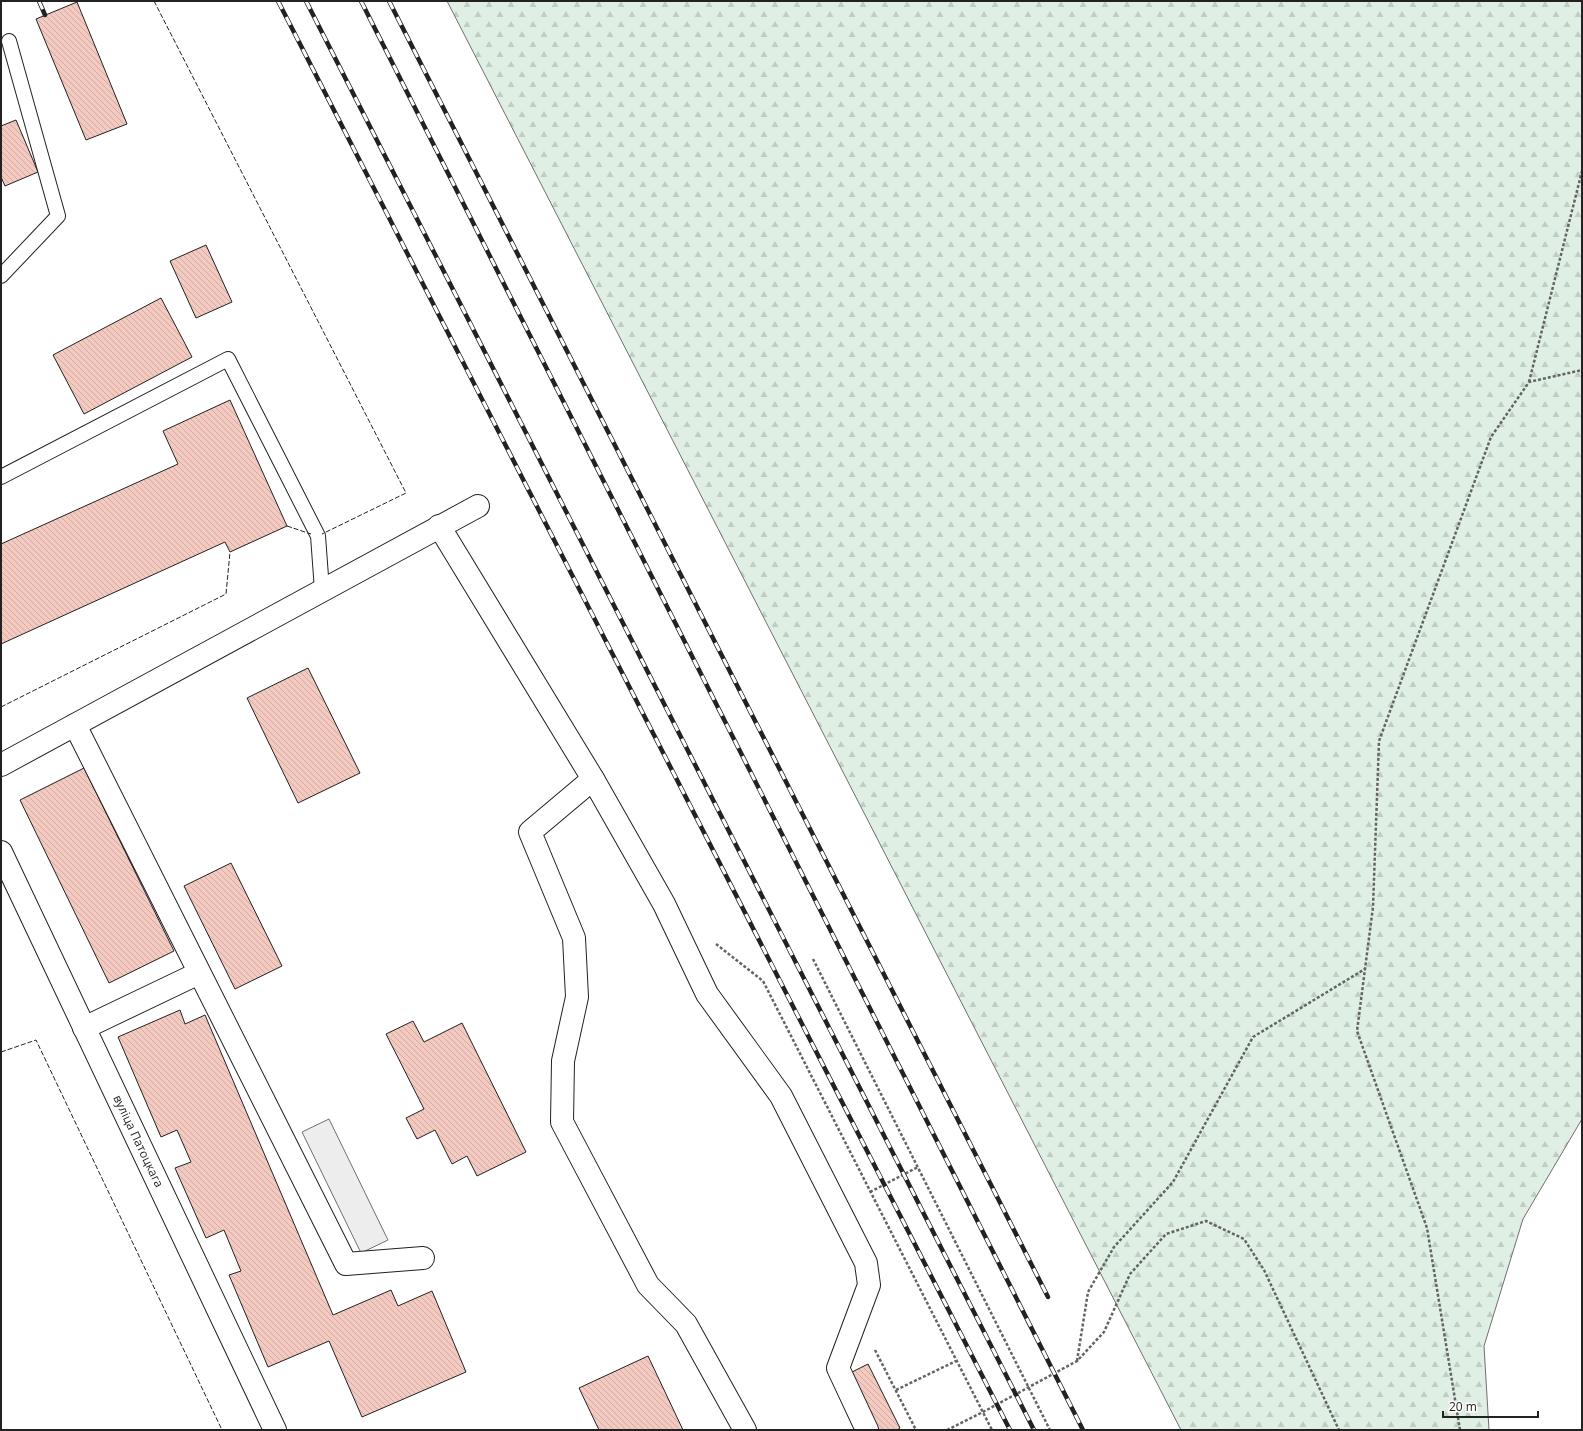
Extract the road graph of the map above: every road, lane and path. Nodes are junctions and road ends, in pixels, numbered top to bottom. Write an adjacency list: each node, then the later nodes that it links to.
1 (9, 41): 3 (lane)
2 (1582, 171): 5 (path)
3 (1, 276)
4 (1582, 370): 5 (path)
5 (1529, 382): 15 (path)
6 (1, 477): 9 (lane)
7 (478, 506): 8 (street)
8 (439, 526): 9 (street); 12 (street)
9 (322, 590): 10 (street)
10 (75, 725): 11 (street); 16 (street)
11 (1, 765)
12 (593, 779): 22 (street); 29 (street)
13 (1, 852): 18 (street, вуліца Патоцкага)
14 (813, 959): 19 (path)
15 (1365, 969): 24 (path); 36 (path)
16 (199, 973): 18 (street); 21 (street)
17 (763, 981): 20 (path)
18 (84, 1028): 28 (street, вуліца Патоцкага)
19 (918, 1167): 20 (path); 25 (path)
20 (870, 1192): 23 (path)
21 (423, 1258)
22 (858, 1316): 26 (path); 30 (street)
23 (956, 1361): 26 (path); 27 (path)
24 (1077, 1361): 25 (path); 35 (path)
25 (1029, 1387): 27 (path); 34 (path)
26 (896, 1390): 31 (path)
27 (983, 1412): 32 (path); 33 (path)
28 (275, 1430)
29 (745, 1430)
30 (867, 1430)
31 (916, 1430)
32 (947, 1430)
33 (992, 1430)
34 (1050, 1430)
35 (1339, 1430)
36 (1460, 1430)

